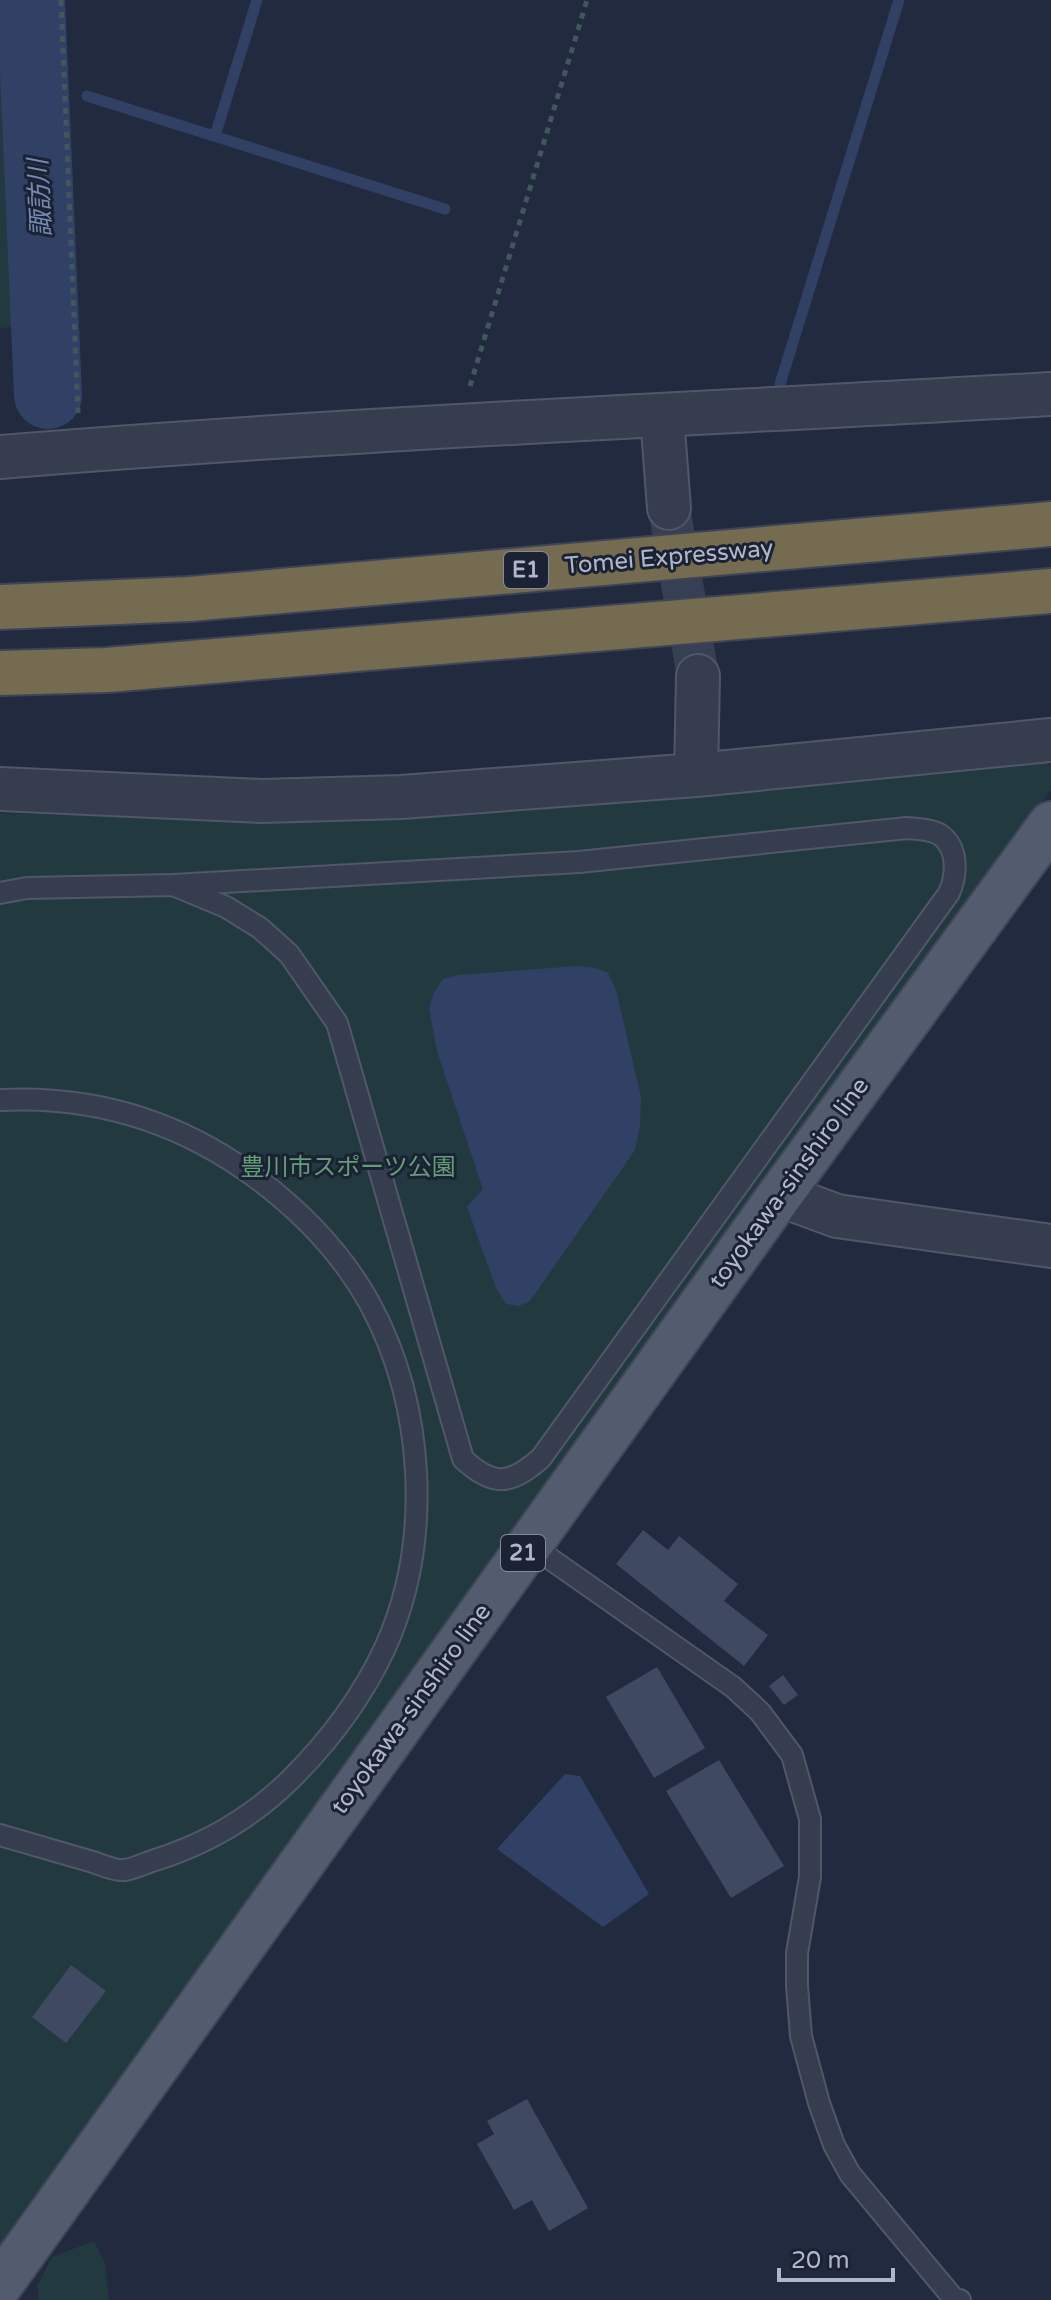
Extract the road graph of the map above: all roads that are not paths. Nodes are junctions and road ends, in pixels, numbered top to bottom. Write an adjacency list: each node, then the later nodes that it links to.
1 (1051, 394): 2 (street)
2 (662, 416): 3 (street); 4 (street)
3 (0, 457)
4 (669, 508)
5 (1051, 510): 7 (highway)
6 (1051, 524): 7 (highway, Tomei Expressway / E1)
7 (920, 535): 9 (highway, Tomei Expressway / E1)
8 (1051, 591): 10 (highway)
9 (0, 607)
10 (0, 673)
11 (698, 676): 13 (street)
12 (1051, 740): 13 (street)
13 (696, 775): 14 (street)
14 (0, 789)
15 (1051, 824): 19 (main road, toyokawa-sinshiro line / 21)
16 (173, 885): 16 (lane); 17 (lane)
17 (0, 893)
18 (0, 1100): 22 (lane)
19 (780, 1195): 20 (street); 21 (main road, toyokawa-sinshiro line / 21)
20 (1051, 1246)
21 (529, 1544): 23 (main road, toyokawa-sinshiro line / 21); 24 (lane)
22 (0, 1835)
23 (0, 2285)
24 (960, 2300)

